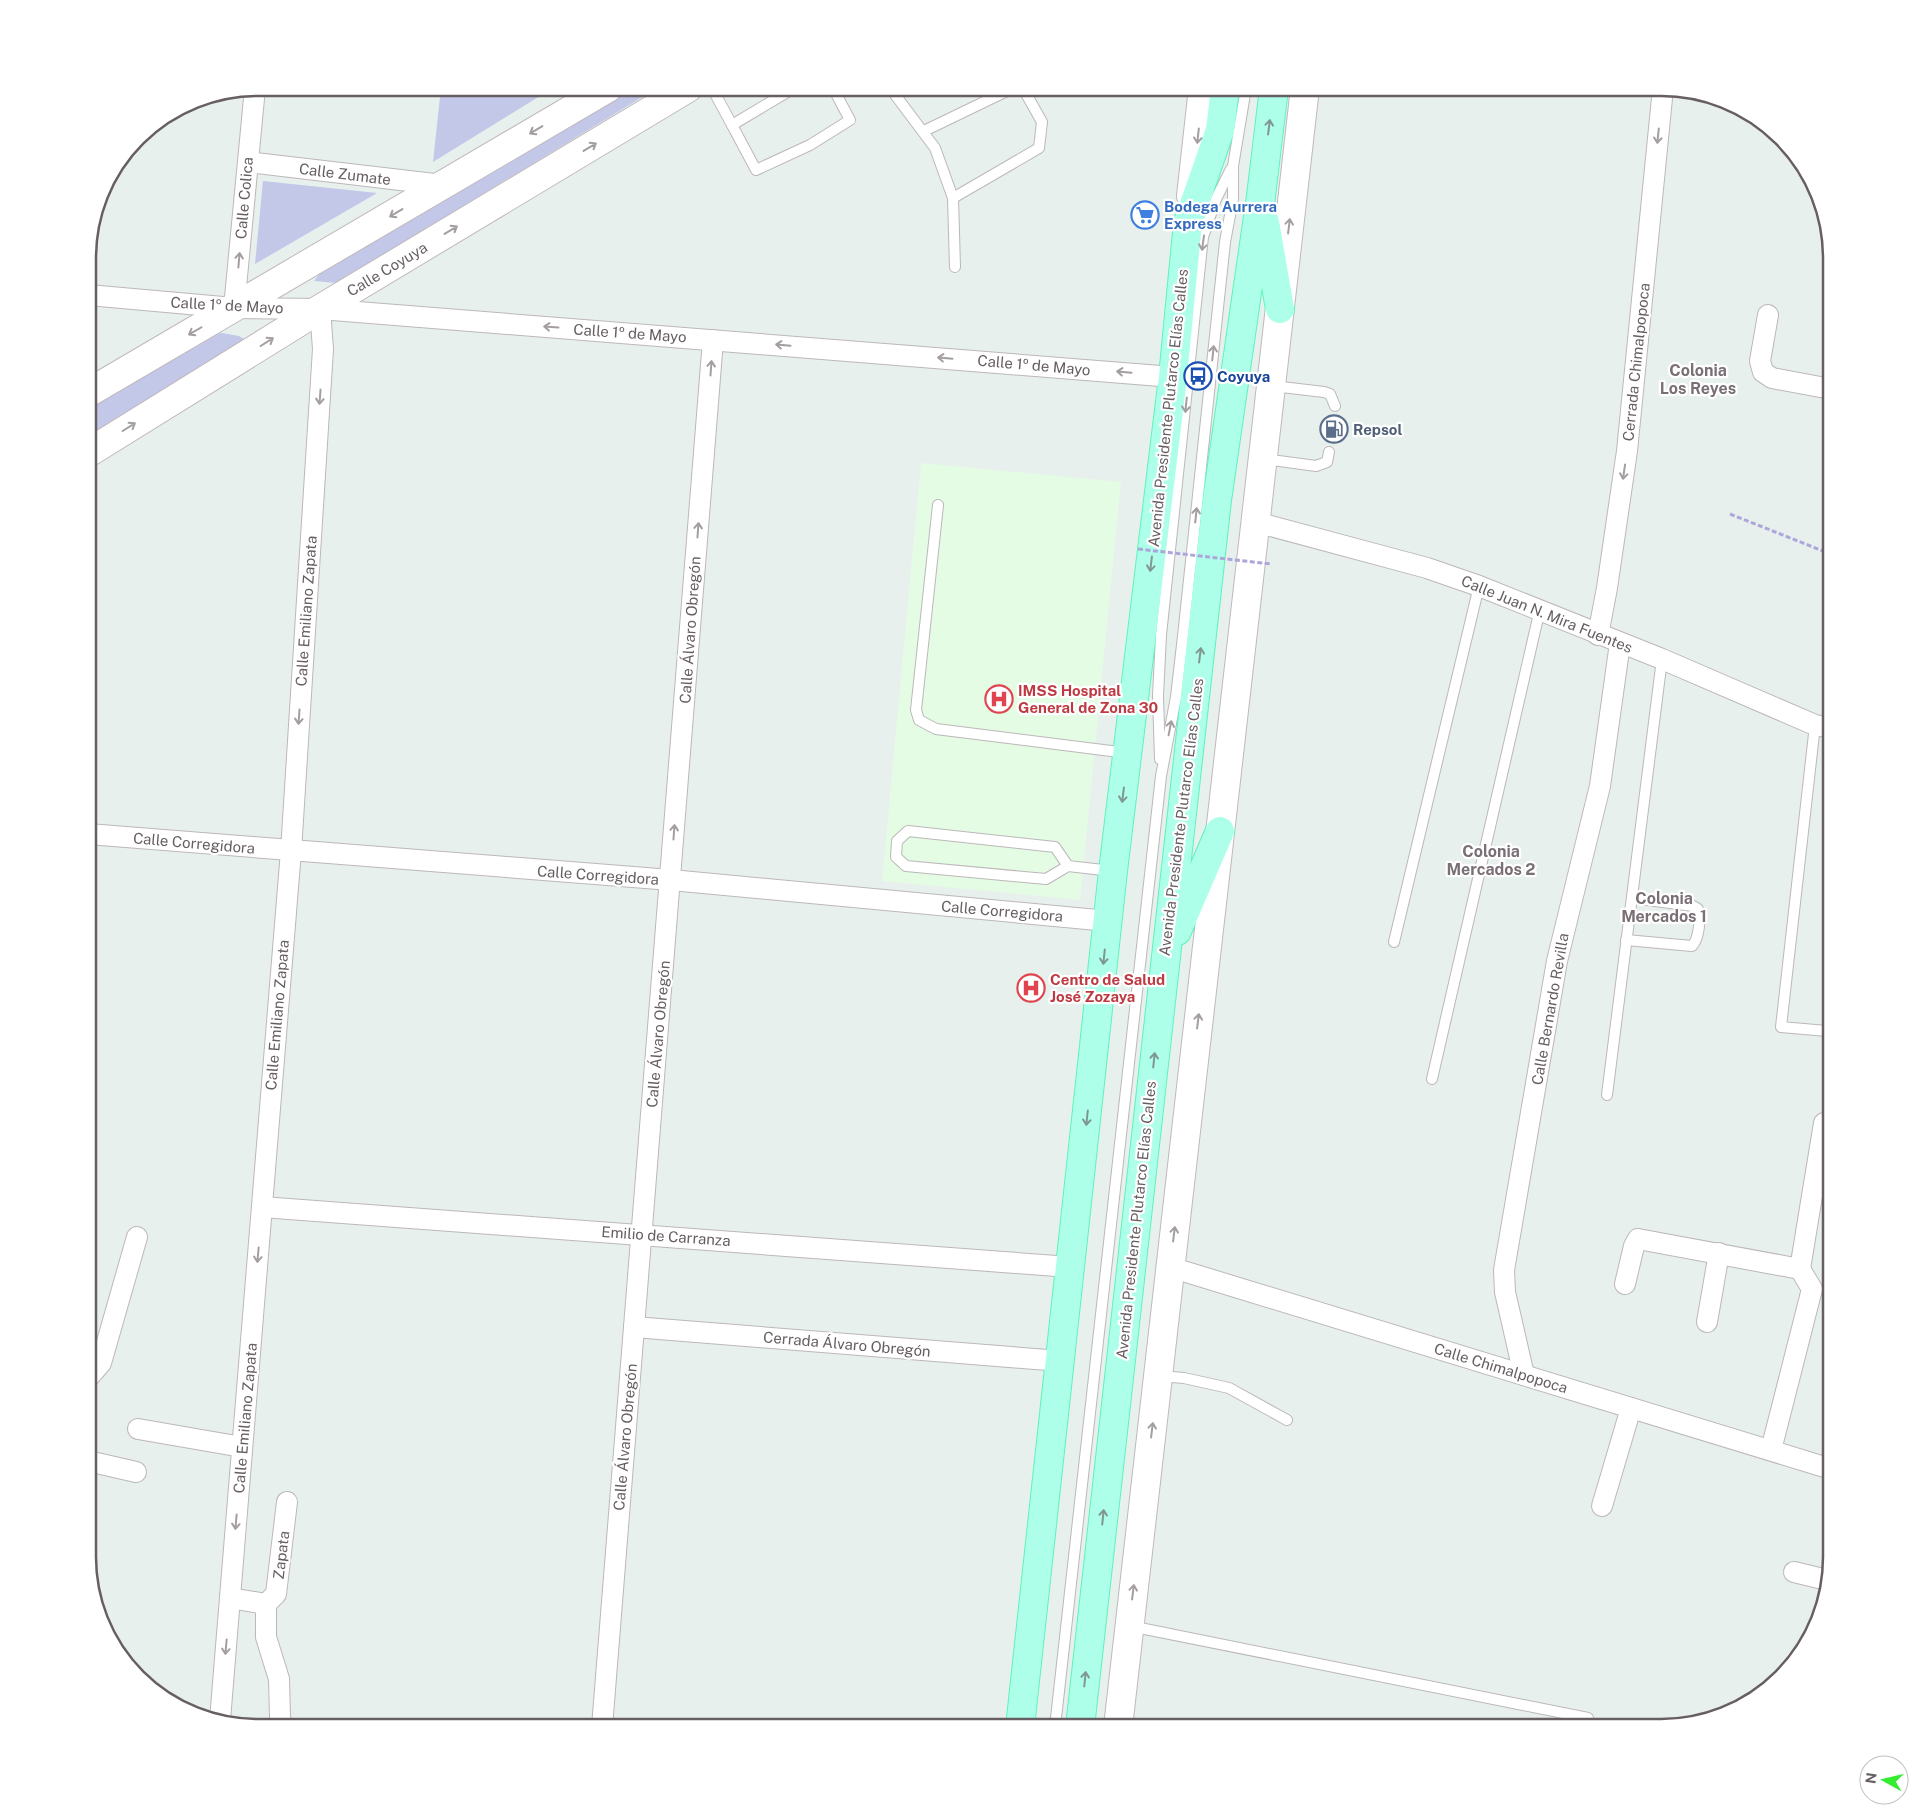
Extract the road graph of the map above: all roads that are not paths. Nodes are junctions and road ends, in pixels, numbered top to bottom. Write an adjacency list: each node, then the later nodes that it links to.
1 (254, 96): 18 (street, Calle Colica)
2 (594, 96): 20 (street, one-way to 20)
3 (675, 96): 27 (street, Calle Coyuya, one-way to 3)
4 (716, 96): 16 (lane)
5 (781, 96): 16 (lane)
6 (837, 96): 16 (lane)
7 (896, 96): 17 (lane)
8 (996, 96): 17 (lane)
9 (1027, 96): 22 (lane)
10 (1202, 96): 23 (street, Avenida Presidente Plutarco Elías Calles, one-way to 23)
11 (1224, 96): 23 (main road, Avenida Presidente Plutarco Elías Calles)
12 (1245, 96): 19 (lane)
13 (1273, 96): 21 (main road, Avenida Presidente Plutarco Elías Calles, one-way to 13)
14 (1304, 96): 28 (street, one-way to 14)
15 (1662, 96): 43 (street, Cerrada Chimalpopoca, one-way to 43)
16 (732, 125)
17 (924, 131): 22 (lane)
18 (248, 162): 20 (street, Calle Zumate); 26 (street, Calle Colica, one-way to 18)
19 (1233, 166): 49 (lane, one-way to 19); 49 (lane, one-way to 49)
20 (443, 185): 26 (street, one-way to 26)
21 (1261, 196): 28 (main road); 60 (main road, Avenida Presidente Plutarco Elías Calles, one-way to 21)
22 (952, 198): 24 (lane)
23 (1188, 222): 31 (main road, Avenida Presidente Plutarco Elías Calles)
24 (955, 267)
25 (97, 296): 26 (street, Calle 1º de Mayo)
26 (234, 308): 27 (street, Calle 1º de Mayo); 34 (street, one-way to 34)
27 (320, 309): 30 (street, Calle 1º de Mayo, one-way to 27); 36 (street, Calle Coyuya, one-way to 27); 52 (street, Calle Emiliano Zapata, one-way to 52)
28 (1280, 309): 32 (street)
29 (1768, 315): 33 (street)
30 (713, 340): 31 (street, Calle 1º de Mayo, one-way to 30); 55 (street, Calle Álvaro Obregón, one-way to 30)
31 (1173, 377): 48 (main road, Avenida Presidente Plutarco Elías Calles, one-way to 48)
32 (1271, 386): 35 (lane); 38 (street)
33 (1822, 387)
34 (97, 388)
35 (1335, 406)
36 (97, 447)
37 (1329, 452): 38 (lane)
38 (1263, 458): 40 (street)
39 (938, 505): 48 (lane)
40 (1256, 522): 41 (street, Calle Juan N. Mira Fuentes); 50 (street)
41 (1479, 586): 42 (street, Calle Juan N. Mira Fuentes); 59 (lane)
42 (1540, 609): 43 (street, Calle Juan N. Mira Fuentes); 62 (lane)
43 (1598, 634): 44 (street, Calle Juan N. Mira Fuentes)
44 (1620, 643): 45 (street, Calle Juan N. Mira Fuentes); 77 (street, Calle Bernardo Revilla)
45 (1662, 659): 46 (street, Calle Juan N. Mira Fuentes); 56 (lane)
46 (1823, 726)
47 (1822, 731): 61 (lane)
48 (1128, 754): 54 (main road, Avenida Presidente Plutarco Elías Calles, one-way to 54)
49 (1161, 776): 99 (lane)
50 (1220, 831): 60 (main road); 70 (street, one-way to 50)
51 (97, 835): 52 (street, Calle Corregidora)
52 (291, 851): 55 (street, Calle Corregidora); 65 (street, Calle Emiliano Zapata)
53 (1068, 866): 53 (lane); 54 (lane)
54 (1113, 871): 57 (main road, Avenida Presidente Plutarco Elías Calles)
55 (671, 880): 57 (street, Calle Corregidora); 66 (street, Calle Álvaro Obregón)
56 (1632, 898): 58 (lane); 58 (lane)
57 (1108, 920): 69 (main road, Avenida Presidente Plutarco Elías Calles, one-way to 69)
58 (1626, 940): 63 (lane)
59 (1394, 942)
60 (1165, 958): 100 (main road, Avenida Presidente Plutarco Elías Calles, one-way to 60)
61 (1823, 1031)
62 (1432, 1079)
63 (1607, 1095)
64 (1823, 1131): 71 (street)
65 (262, 1207): 66 (street, Emilio de Carranza); 82 (street, Calle Emiliano Zapata, one-way to 82)
66 (642, 1234): 69 (street, Emilio de Carranza); 74 (street, Calle Álvaro Obregón)
67 (137, 1238): 76 (street)
68 (1719, 1253): 71 (street); 72 (street); 73 (street)
69 (1070, 1267): 75 (main road, Avenida Presidente Plutarco Elías Calles)
70 (1170, 1267): 77 (street, Calle Chimalpopoca); 78 (street)
71 (1800, 1269): 83 (street)
72 (1625, 1284)
73 (1707, 1322)
74 (634, 1327): 75 (street, Cerrada Álvaro Obregón); 97 (street, Calle Álvaro Obregón)
75 (1060, 1361): 98 (main road, Avenida Presidente Plutarco Elías Calles)
76 (97, 1368)
77 (1524, 1375): 79 (street, Calle Chimalpopoca)
78 (1158, 1376): 80 (lane); 93 (street, one-way to 78)
79 (1631, 1408): 83 (street, Calle Chimalpopoca); 88 (street)
80 (1287, 1420)
81 (138, 1429): 82 (street)
82 (242, 1447): 91 (street, Calle Emiliano Zapata, one-way to 91)
83 (1771, 1450): 85 (street, Calle Chimalpopoca)
84 (97, 1463): 86 (street)
85 (1823, 1466)
86 (136, 1472)
87 (287, 1502): 92 (street, Zapata)
88 (1602, 1506)
89 (1794, 1572): 90 (street)
90 (1821, 1579)
91 (230, 1598): 92 (street); 94 (street, Calle Emiliano Zapata, one-way to 94)
92 (266, 1604): 96 (street)
93 (1129, 1626): 95 (lane); 101 (street)
94 (220, 1714)
95 (1588, 1718)
96 (280, 1719)
97 (603, 1719)
98 (1021, 1719)
99 (1056, 1719)
100 (1081, 1719)
101 (1124, 1719)

